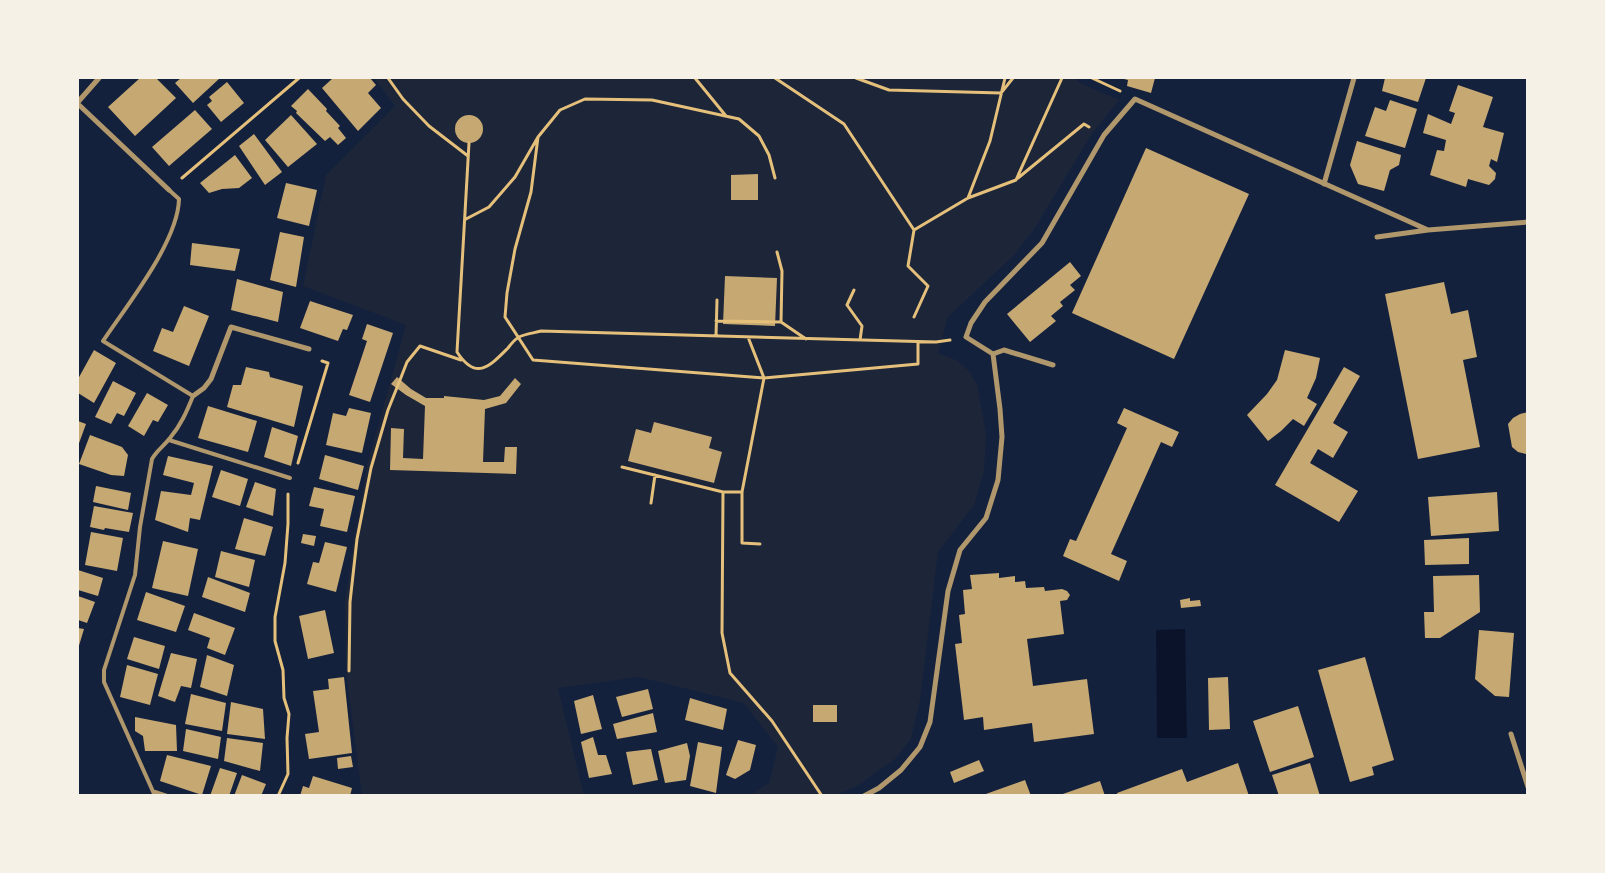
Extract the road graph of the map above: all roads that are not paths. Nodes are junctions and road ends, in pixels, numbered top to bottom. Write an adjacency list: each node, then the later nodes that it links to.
1 (98, 78): 3 (street)
2 (1354, 78): 4 (street)
3 (78, 103): 5 (street)
4 (1324, 184): 7 (street); 10 (street)
5 (169, 190): 12 (lane)
6 (1528, 222): 7 (street)
7 (1428, 230): 8 (street)
8 (1377, 237)
9 (309, 350): 12 (street)
10 (993, 354): 11 (street); 19 (street)
11 (1054, 366)
12 (193, 396): 13 (lane)
13 (169, 440): 14 (lane); 17 (lane)
14 (290, 478)
15 (1511, 734): 16 (street)
16 (1528, 787)
17 (155, 794): 18 (lane)
18 (167, 796)
19 (864, 796)

